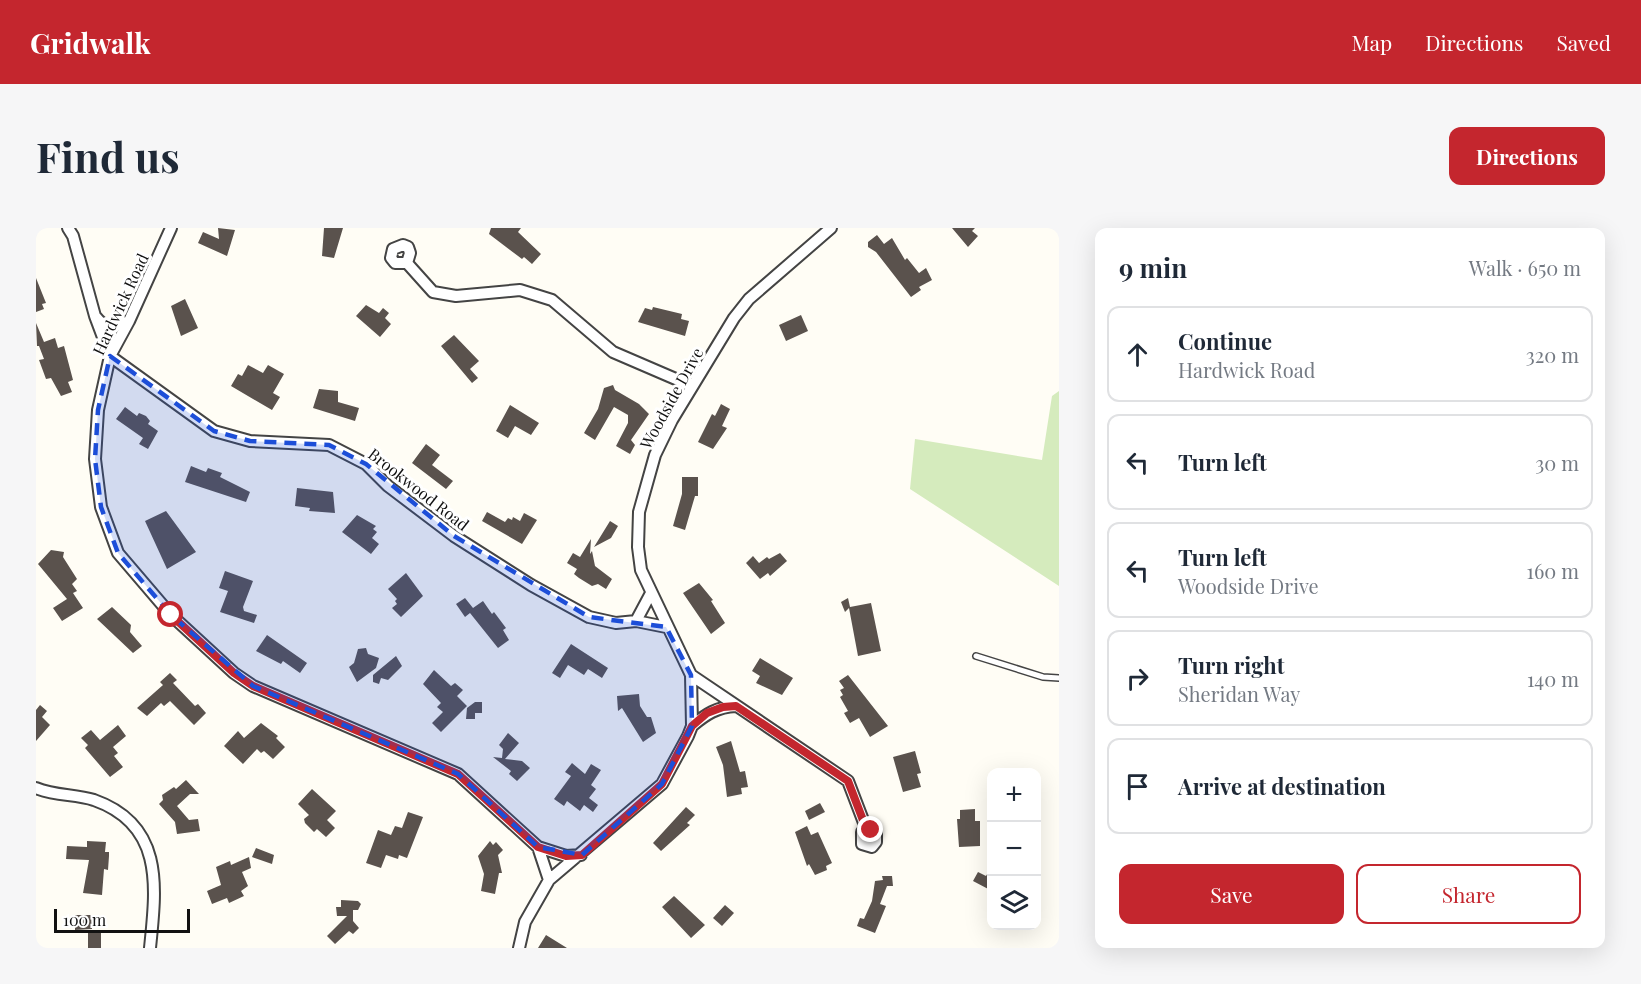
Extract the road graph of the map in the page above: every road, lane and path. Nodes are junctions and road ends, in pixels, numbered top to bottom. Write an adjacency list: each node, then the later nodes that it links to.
1 (68, 228): 5 (street)
2 (171, 228): 6 (street, Hardwick Road)
3 (831, 228): 8 (street, Woodside Drive)
4 (408, 263): 8 (street)
5 (95, 316): 6 (street); 7 (street)
6 (129, 321): 7 (street, Hardwick Road)
7 (110, 356): 10 (street, Brookwood Road); 19 (street, Hardwick Road)
8 (692, 386): 9 (street, Woodside Drive)
9 (651, 593): 10 (street); 11 (street, Woodside Drive)
10 (636, 621): 11 (street, Brookwood Road)
11 (666, 627): 13 (street, Woodside Drive)
12 (976, 656): 14 (lane)
13 (691, 675): 15 (street); 16 (street, Woodside Drive)
14 (1059, 678)
15 (736, 706): 16 (street, Woodside Drive); 18 (street)
16 (692, 726): 20 (street, Woodside Drive)
17 (36, 788): 22 (street)
18 (866, 828)
19 (538, 847): 20 (street); 21 (street, Hardwick Road)
20 (582, 855): 21 (street, Woodside Drive)
21 (549, 880): 23 (street, Woodside Drive)
22 (150, 948)
23 (519, 948)

